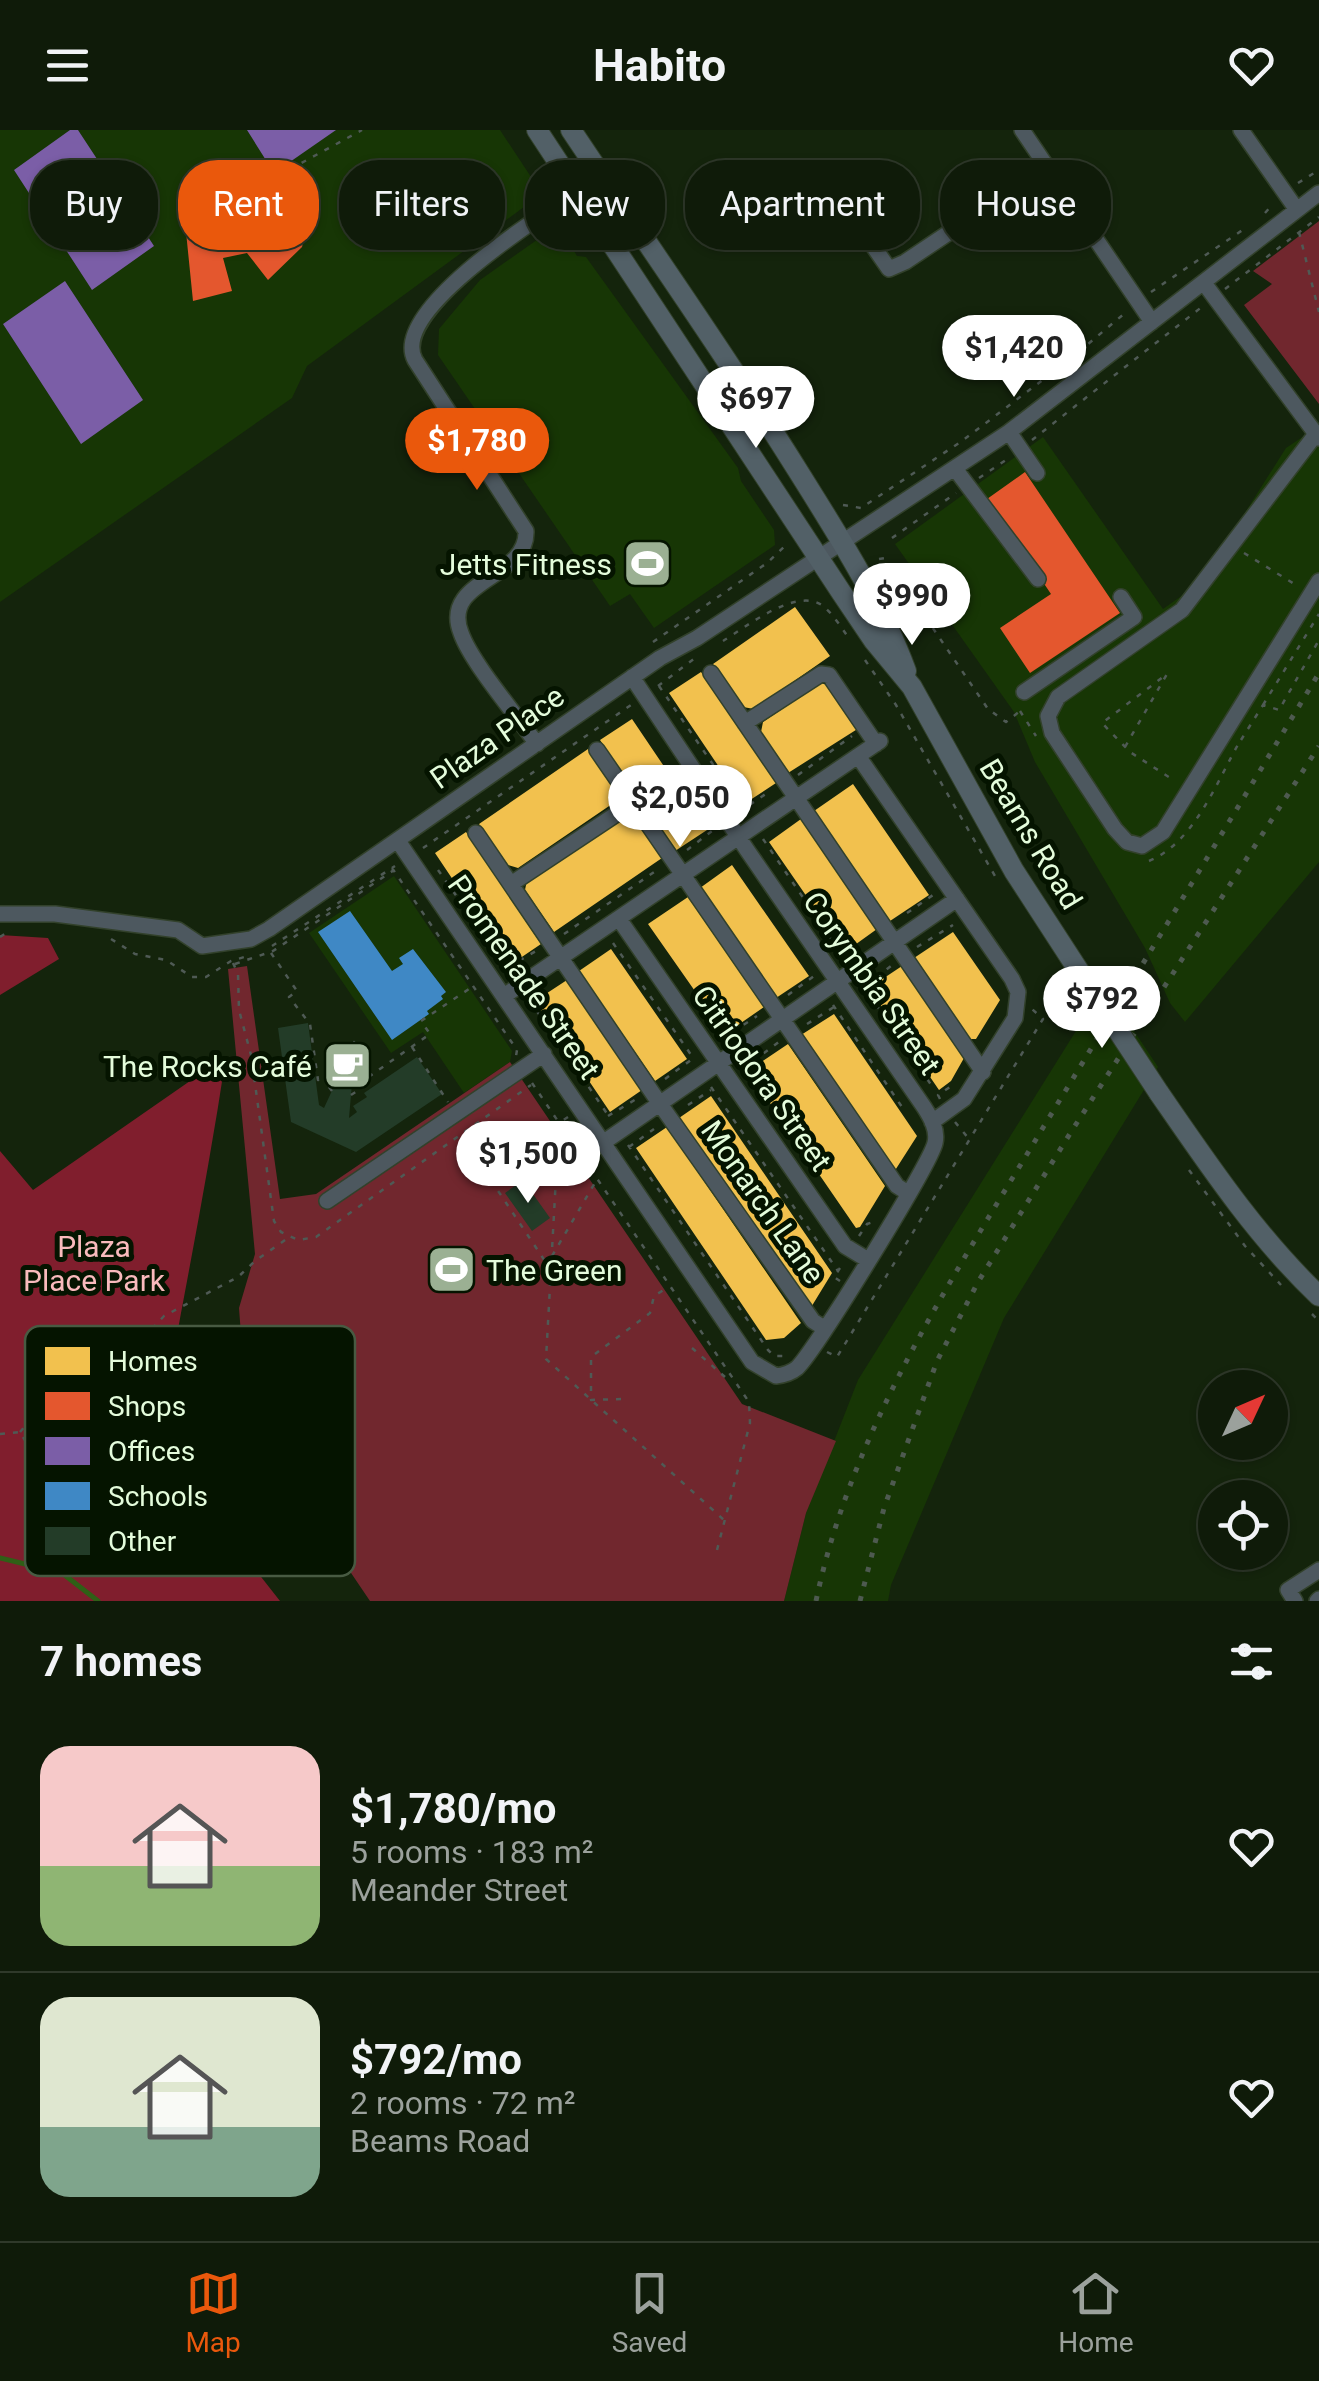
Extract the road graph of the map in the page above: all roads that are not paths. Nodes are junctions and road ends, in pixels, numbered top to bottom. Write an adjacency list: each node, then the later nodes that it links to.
1 (538, 130): 5 (main road, Beams Road)
2 (570, 130): 20 (main road, Beams Road)
3 (1022, 130): 6 (street)
4 (1240, 130): 8 (street)
5 (557, 160)
6 (1043, 160)
7 (1319, 192): 8 (street)
8 (1297, 210): 14 (street)
9 (525, 228): 30 (street)
10 (940, 238): 12 (street)
11 (616, 250): 21 (main road, Beams Road)
12 (876, 250)
13 (1104, 250): 15 (street)
14 (1204, 283): 15 (street); 17 (street)
15 (1152, 322): 16 (street)
16 (1009, 432): 18 (street); 19 (street)
17 (1317, 436): 23 (street)
18 (956, 470): 20 (street); 22 (street)
19 (1038, 472)
20 (843, 544): 21 (street); 27 (main road, Beams Road)
21 (820, 558): 26 (street, Plaza Place); 27 (main road, Beams Road)
22 (1038, 579)
23 (1314, 587)
24 (1122, 597): 28 (street)
25 (711, 673): 29 (street)
26 (632, 677): 30 (street, Plaza Place); 36 (street, Corymbia Street)
27 (912, 687): 57 (main road, Beams Road, bridge)
28 (1028, 697)
29 (745, 724): 32 (street); 33 (street)
30 (536, 744): 37 (street, Plaza Place)
31 (597, 750): 34 (street)
32 (858, 756): 33 (street); 40 (street)
33 (791, 792): 36 (street); 43 (street)
34 (633, 803): 38 (street); 39 (street)
35 (476, 833): 39 (street, Monarch Lane)
36 (738, 838): 38 (street); 45 (street, Corymbia Street)
37 (398, 840): 41 (street, Plaza Place); 46 (street, Promenade Street)
38 (678, 868): 42 (street); 47 (street)
39 (511, 884): 44 (street, Monarch Lane)
40 (956, 898): 43 (street); 50 (street)
41 (0, 914)
42 (618, 919): 44 (street); 49 (street, Citriodora Street)
43 (893, 942): 45 (street); 50 (street)
44 (557, 951): 46 (street); 51 (street, Monarch Lane)
45 (836, 982): 47 (street); 52 (street, Corymbia Street)
46 (504, 996): 48 (street, Promenade Street)
47 (780, 1020): 49 (street); 54 (street)
48 (544, 1054): 53 (street, Promenade Street); 55 (street)
49 (718, 1064): 51 (street); 56 (street, Citriodora Street)
50 (983, 1072): 52 (street)
51 (660, 1104): 53 (street); 58 (street, Monarch Lane)
52 (932, 1122): 54 (street, Promenade Street)
53 (604, 1142): 58 (street, Promenade Street)
54 (908, 1193): 56 (street, Promenade Street)
55 (327, 1200)
56 (868, 1260): 58 (street, Promenade Street)
57 (1319, 1296)
58 (824, 1328)
59 (1319, 1570): 60 (street)
60 (1295, 1601)

